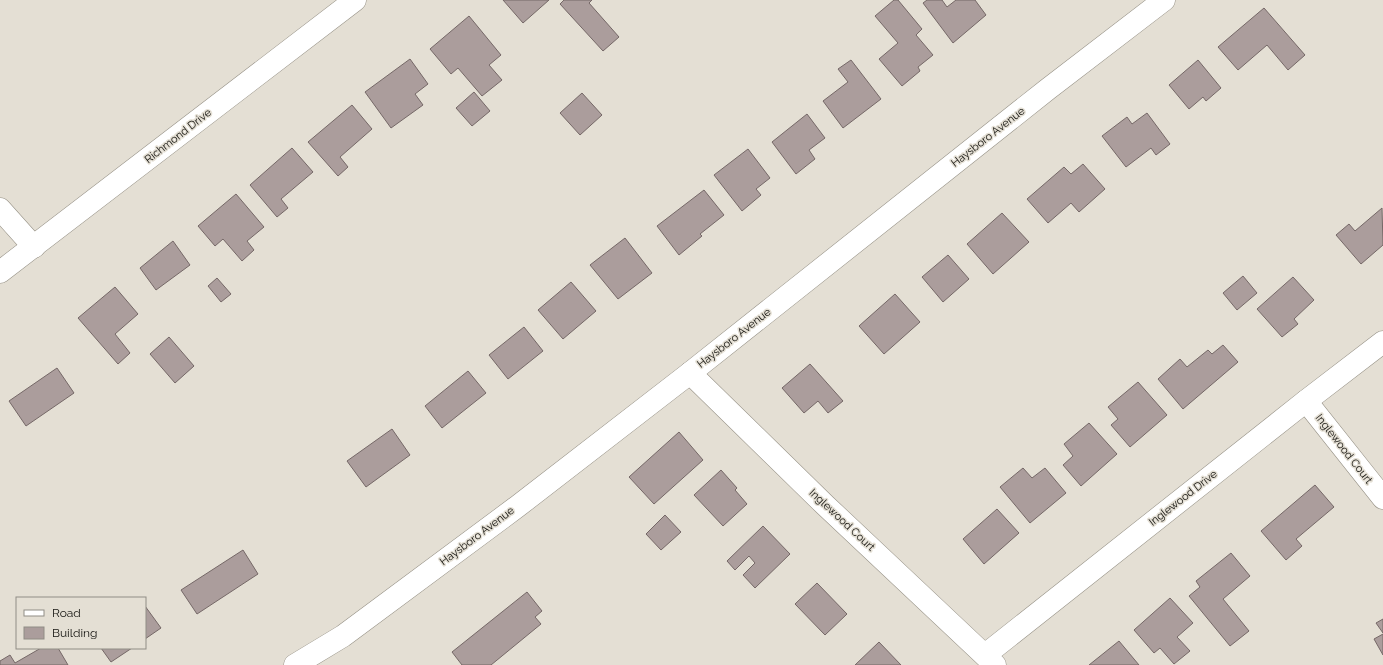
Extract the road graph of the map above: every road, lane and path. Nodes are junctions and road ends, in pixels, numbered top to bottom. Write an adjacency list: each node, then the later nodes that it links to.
1 (355, 0): 4 (street, Richmond Drive)
2 (1164, 0): 7 (street, Haysboro Avenue)
3 (0, 209): 4 (street)
4 (34, 247): 5 (street, Richmond Drive)
5 (0, 272)
6 (1383, 342): 8 (street, Inglewood Drive)
7 (690, 373): 10 (street, Inglewood Court); 11 (street, Haysboro Avenue)
8 (1306, 401): 9 (street, Inglewood Court); 10 (street, Inglewood Drive)
9 (1383, 498)
10 (990, 660)
11 (295, 665)

